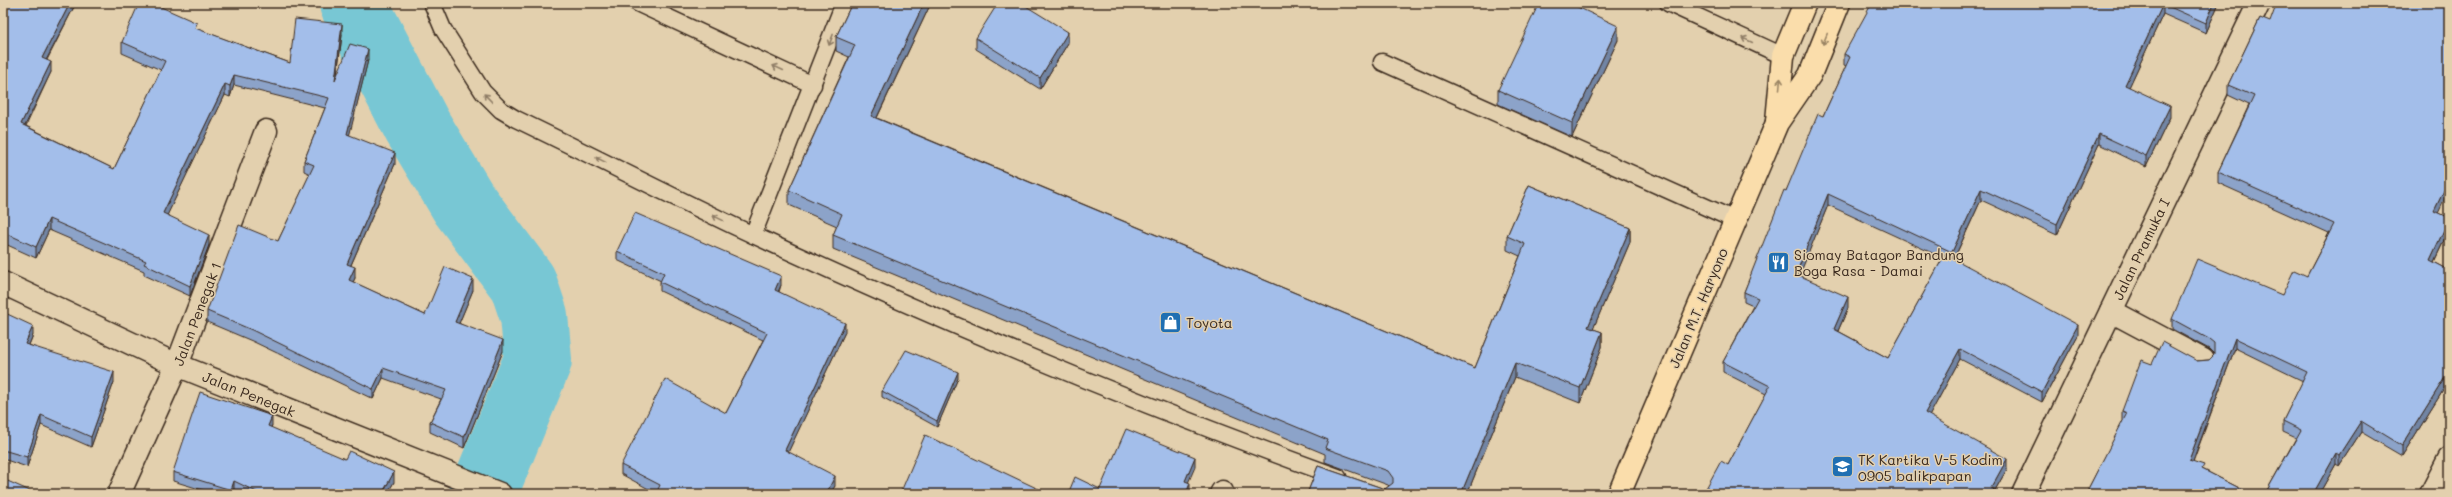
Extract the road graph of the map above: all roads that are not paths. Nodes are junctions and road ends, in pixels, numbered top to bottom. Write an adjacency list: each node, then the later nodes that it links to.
1 (432, 3): 14 (lane, one-way to 1)
2 (637, 3): 10 (lane, one-way to 2)
3 (844, 3): 10 (lane, one-way to 10)
4 (1668, 3): 8 (lane, one-way to 4)
5 (1805, 3): 8 (main road, Jalan M.T. Haryono)
6 (1840, 3): 11 (main road, Jalan M.T. Haryono, one-way to 11)
7 (2259, 3): 16 (street, Jalan Pramuka I)
8 (1783, 56): 11 (main road, Jalan M.T. Haryono, one-way to 8)
9 (1382, 62): 13 (lane)
10 (813, 85): 14 (lane)
11 (1777, 122): 13 (main road, Jalan M.T. Haryono)
12 (266, 131): 18 (street, Jalan Penegak 1)
13 (1735, 220): 23 (main road, Jalan M.T. Haryono)
14 (753, 234): 20 (lane)
15 (3, 283): 18 (street, Jalan Penegak)
16 (2111, 311): 17 (street); 24 (street, Jalan Pramuka I)
17 (2203, 360)
18 (177, 365): 21 (street, Jalan Penegak 1); 22 (street, Jalan Penegak)
19 (2449, 459): 25 (street)
20 (1355, 483)
21 (119, 494)
22 (500, 494)
23 (1619, 494)
24 (2023, 494)
25 (2431, 494)

